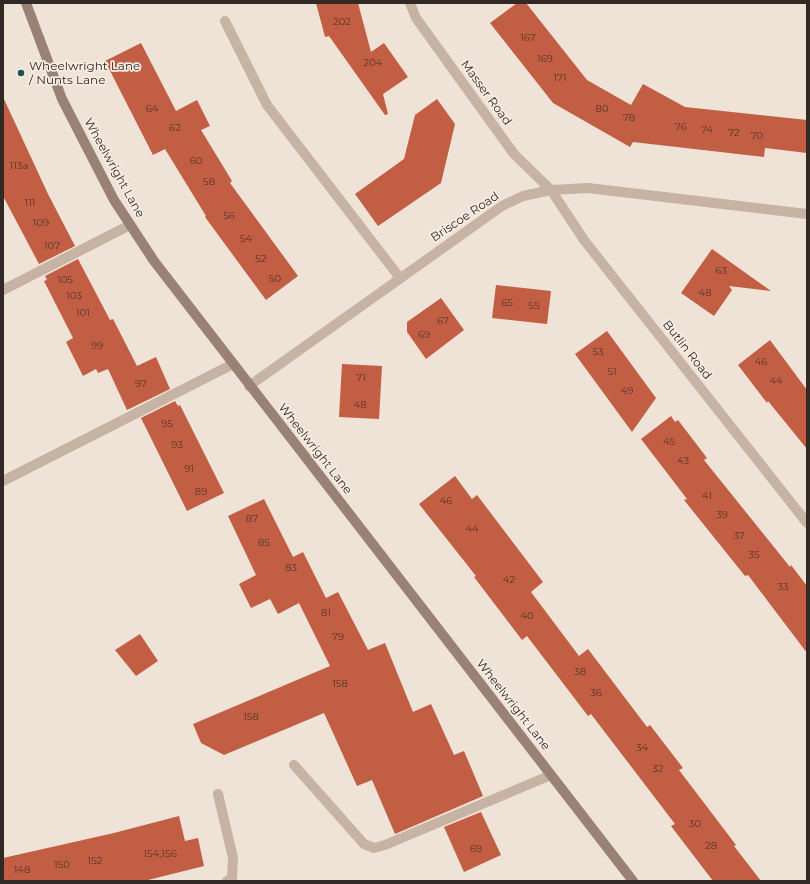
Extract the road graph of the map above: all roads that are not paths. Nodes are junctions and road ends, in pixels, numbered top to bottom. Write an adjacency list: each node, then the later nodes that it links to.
1 (26, 3): 6 (street, Wheelwright Lane)
2 (410, 3): 4 (street, Masser Road)
3 (225, 21): 7 (street)
4 (551, 190): 5 (street, Briscoe Road); 7 (street, Briscoe Road); 12 (street, Butlin Road)
5 (807, 214)
6 (130, 225): 8 (street); 9 (street, Wheelwright Lane)
7 (400, 278): 10 (street, Briscoe Road)
8 (3, 290)
9 (233, 364): 10 (street, Wheelwright Lane); 11 (street)
10 (249, 386): 14 (street, Wheelwright Lane)
11 (3, 481)
12 (807, 523)
13 (294, 765): 14 (street)
14 (551, 775): 17 (street, Wheelwright Lane)
15 (218, 794): 16 (street)
16 (227, 881)
17 (633, 881)

